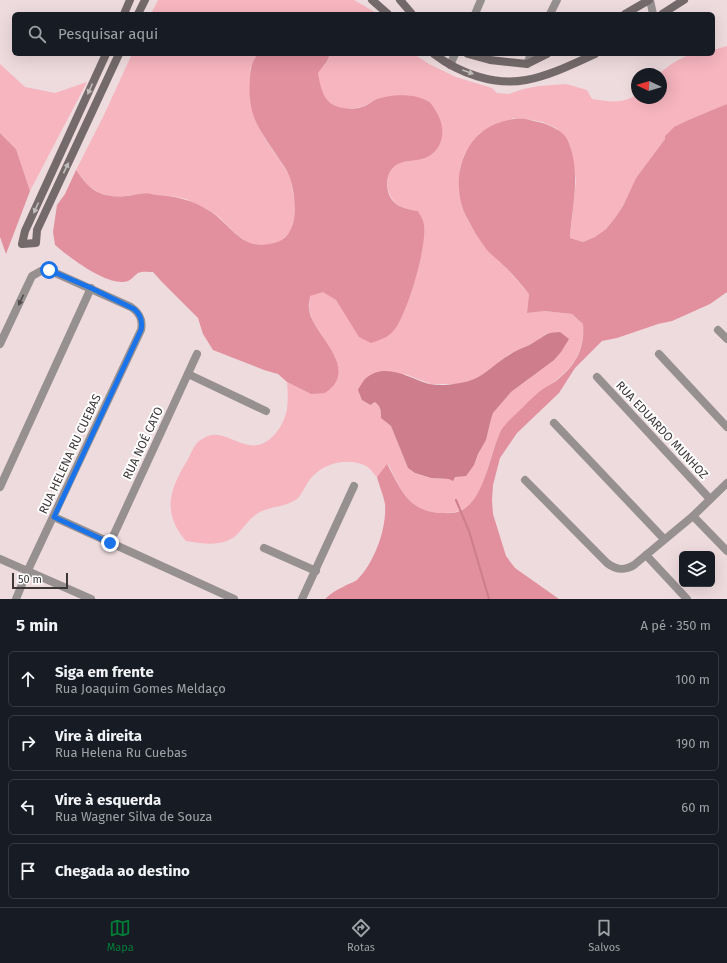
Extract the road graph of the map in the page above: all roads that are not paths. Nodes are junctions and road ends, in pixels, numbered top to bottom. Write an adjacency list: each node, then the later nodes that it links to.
1 (130, 0): 9 (street)
2 (145, 0): 10 (street)
3 (372, 0): 11 (street)
4 (400, 0): 12 (street)
5 (481, 0): 13 (street)
6 (557, 0): 14 (street)
7 (650, 0): 15 (street); 16 (street)
8 (684, 0): 17 (street)
9 (125, 12)
10 (139, 12)
11 (386, 12)
12 (410, 12)
13 (476, 12)
14 (551, 12)
15 (629, 12)
16 (653, 12)
17 (665, 12)
18 (105, 56): 19 (street, one-way to 19)
19 (119, 56)
20 (437, 56): 27 (street)
21 (454, 56): 27 (street)
22 (475, 56): 26 (street)
23 (530, 56): 26 (street)
24 (543, 56): 26 (street)
25 (590, 56): 27 (street, one-way to 25)
26 (526, 64)
27 (450, 65)
28 (91, 288): 31 (street, one-way to 31); 42 (street); 45 (street, RUA HELENA RU CUEBAS)
29 (718, 330): 30 (street)
30 (727, 339)
31 (0, 344)
32 (197, 354): 34 (street, RUA NOÉ CATO)
33 (659, 354): 38 (street)
34 (188, 374): 36 (street); 47 (street, RUA NOÉ CATO)
35 (597, 377): 43 (street, RUA EDUARDO MUNHOZ)
36 (266, 411)
37 (554, 423): 46 (street)
38 (727, 427)
39 (525, 480): 50 (street)
40 (727, 483): 43 (street)
41 (354, 486): 53 (street)
42 (0, 487)
43 (710, 499): 44 (street)
44 (693, 516): 46 (street); 49 (street)
45 (54, 517): 47 (street); 52 (street, RUA HELENA RU CUEBAS)
46 (664, 539): 50 (street)
47 (110, 543): 56 (street)
48 (264, 548): 53 (street)
49 (727, 551)
50 (646, 555): 58 (street)
51 (0, 559): 52 (street)
52 (28, 570): 54 (street, RUA HELENA RU CUEBAS); 55 (street)
53 (316, 571): 57 (street)
54 (16, 599)
55 (91, 599)
56 (234, 599)
57 (302, 599)
58 (687, 599)

